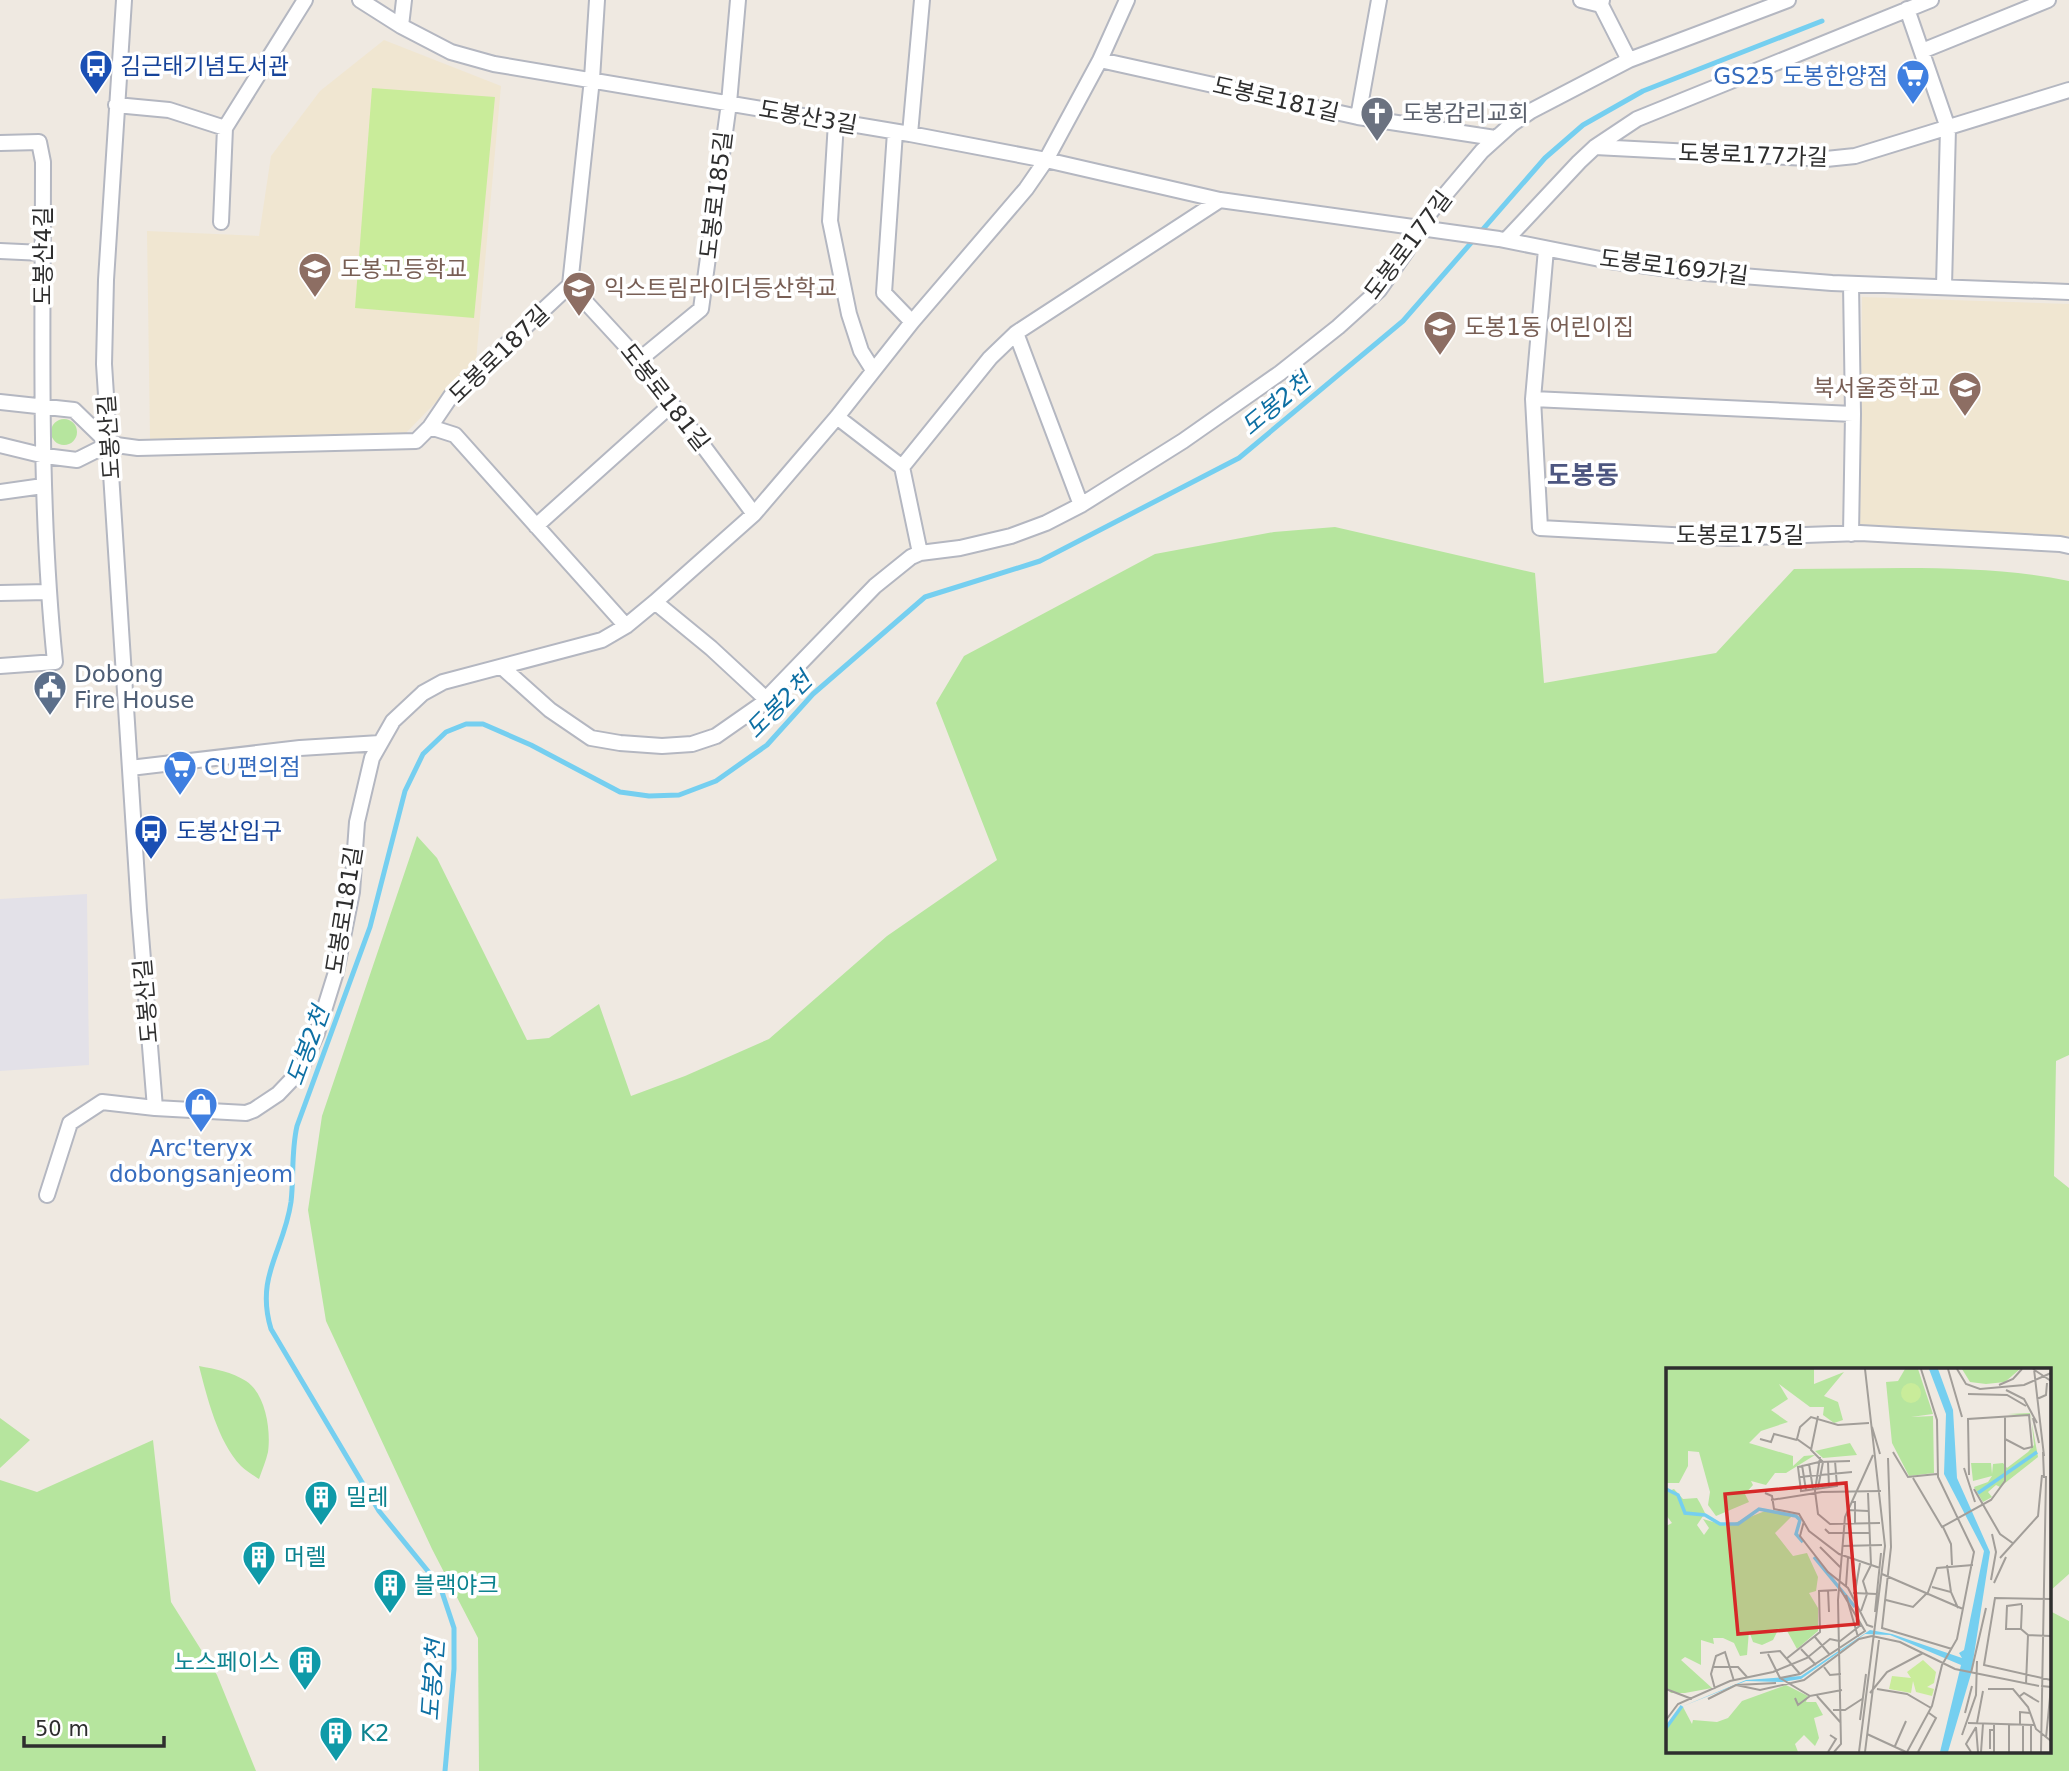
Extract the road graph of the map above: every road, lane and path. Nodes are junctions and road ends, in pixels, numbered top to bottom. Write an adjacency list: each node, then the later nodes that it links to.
1 (124, 0): 23 (street, 도봉산길)
2 (305, 0): 26 (street)
3 (360, 0): 16 (street, 도봉산3길)
4 (404, 0): 16 (street)
5 (597, 0): 20 (street)
6 (738, 0): 22 (street, 도봉로185길)
7 (922, 0): 28 (street)
8 (1127, 0): 18 (street, 도봉로181길)
9 (1379, 0): 24 (street)
10 (1581, 0): 14 (street)
11 (1788, 0): 19 (street, 도봉로177길)
12 (1931, 0): 15 (street)
13 (2048, 0): 17 (street)
14 (1602, 2): 19 (street)
15 (1907, 9): 17 (street); 31 (street)
16 (401, 26): 20 (street, 도봉산3길)
17 (1922, 51): 27 (street)
18 (1100, 60): 24 (street, 도봉로181길); 32 (street, 도봉로181길)
19 (1629, 60): 29 (street, 도봉로177길)
20 (592, 79): 22 (street, 도봉산3길); 41 (street)
21 (2069, 90): 27 (street, 도봉로177가길)
22 (729, 103): 25 (street, 도봉산3길); 46 (street, 도봉로185길)
23 (116, 105): 26 (street); 55 (street, 도봉산길)
24 (1358, 117): 29 (street, 도봉로181길)
25 (836, 122): 28 (street, 도봉산3길); 47 (street)
26 (225, 128): 34 (street)
27 (1948, 128): 31 (street, 도봉로177가길); 42 (street)
28 (903, 133): 32 (street, 도봉산3길); 44 (street)
29 (1495, 138): 35 (street, 도봉로177길)
30 (0, 143): 39 (street, 도봉산4길)
31 (1595, 147): 36 (street)
32 (1046, 160): 33 (street, 도봉산3길); 44 (street, 도봉로181길)
33 (1220, 200): 35 (street, 도봉산3길); 45 (street)
34 (221, 222)
35 (1423, 229): 36 (street, 도봉산3길); 61 (street, 도봉로177길)
36 (1502, 240): 37 (street, 도봉로169가길)
37 (1546, 249): 40 (street, 도봉로169가길); 48 (street, 도봉로175길)
38 (0, 251): 39 (street)
39 (43, 253): 51 (street, 도봉산4길)
40 (1851, 284): 42 (street, 도봉로169가길); 52 (street)
41 (570, 285): 46 (street, 도봉로181길); 54 (street, 도봉로187길)
42 (1944, 286): 43 (street, 도봉로169가길)
43 (2069, 292)
44 (912, 322): 47 (street, 도봉로181길)
45 (1016, 333): 58 (street); 61 (street)
46 (639, 360): 50 (street, 도봉로181길)
47 (873, 370): 53 (street, 도봉로181길)
48 (1534, 399): 52 (street); 64 (street, 도봉로175길)
49 (0, 402): 51 (street)
50 (672, 404): 62 (street, 도봉로181길); 63 (street)
51 (43, 408): 55 (street); 57 (street, 도봉산4길)
52 (1853, 414): 64 (street)
53 (837, 417): 58 (street); 62 (street, 도봉로181길)
54 (430, 427): 55 (street, 도봉로187길); 63 (street)
55 (109, 444): 57 (street); 75 (street, 도봉산길)
56 (0, 445): 57 (street)
57 (45, 456): 59 (street, 도봉산4길)
58 (902, 467): 66 (street)
59 (43, 486): 60 (street); 67 (street, 도봉산4길)
60 (0, 492)
61 (1081, 505): 66 (street, 도봉로177길)
62 (754, 514): 69 (street, 도봉로181길)
63 (536, 526): 70 (street)
64 (1851, 534): 65 (street, 도봉로175길)
65 (2069, 547)
66 (920, 553): 73 (street, 도봉로177길)
67 (48, 592): 68 (street); 71 (street, 도봉산4길)
68 (0, 593)
69 (655, 602): 70 (street, 도봉로181길); 73 (street)
70 (626, 626): 72 (street, 도봉로181길)
71 (0, 666)
72 (503, 668): 73 (street, 도봉로177길); 74 (street, 도봉로181길)
73 (766, 699)
74 (380, 743): 75 (street); 76 (street, 도봉로181길)
75 (130, 768): 76 (street, 도봉산길)
76 (155, 1108): 77 (street, 도봉로181길)
77 (47, 1195)

